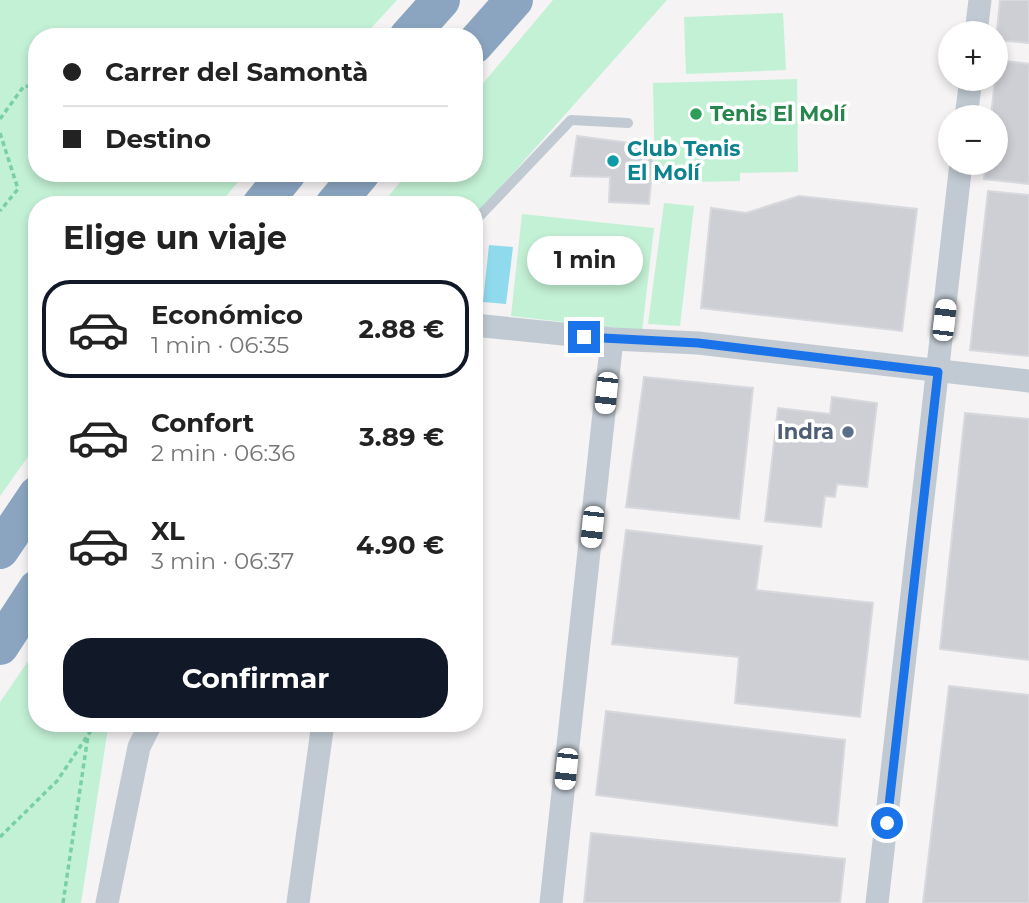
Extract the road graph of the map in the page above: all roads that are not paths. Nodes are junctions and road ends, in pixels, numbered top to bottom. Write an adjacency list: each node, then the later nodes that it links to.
1 (441, 0): 5 (highway)
2 (514, 0): 6 (highway)
3 (980, 0): 4 (street)
4 (977, 21)
5 (416, 28)
6 (483, 35)
7 (628, 123): 13 (lane)
8 (960, 175): 16 (street)
9 (280, 182): 11 (highway)
10 (353, 182): 12 (highway)
11 (268, 196)
12 (342, 196)
13 (483, 213)
14 (483, 326): 15 (street)
15 (612, 339): 16 (street); 26 (street)
16 (938, 372): 17 (street); 27 (street)
17 (1029, 381)
18 (28, 508): 19 (highway)
19 (0, 550)
20 (28, 603): 21 (highway)
21 (0, 646)
22 (146, 732): 24 (street)
23 (322, 732): 25 (street)
24 (107, 903)
25 (298, 903)
26 (551, 903)
27 (877, 903)

